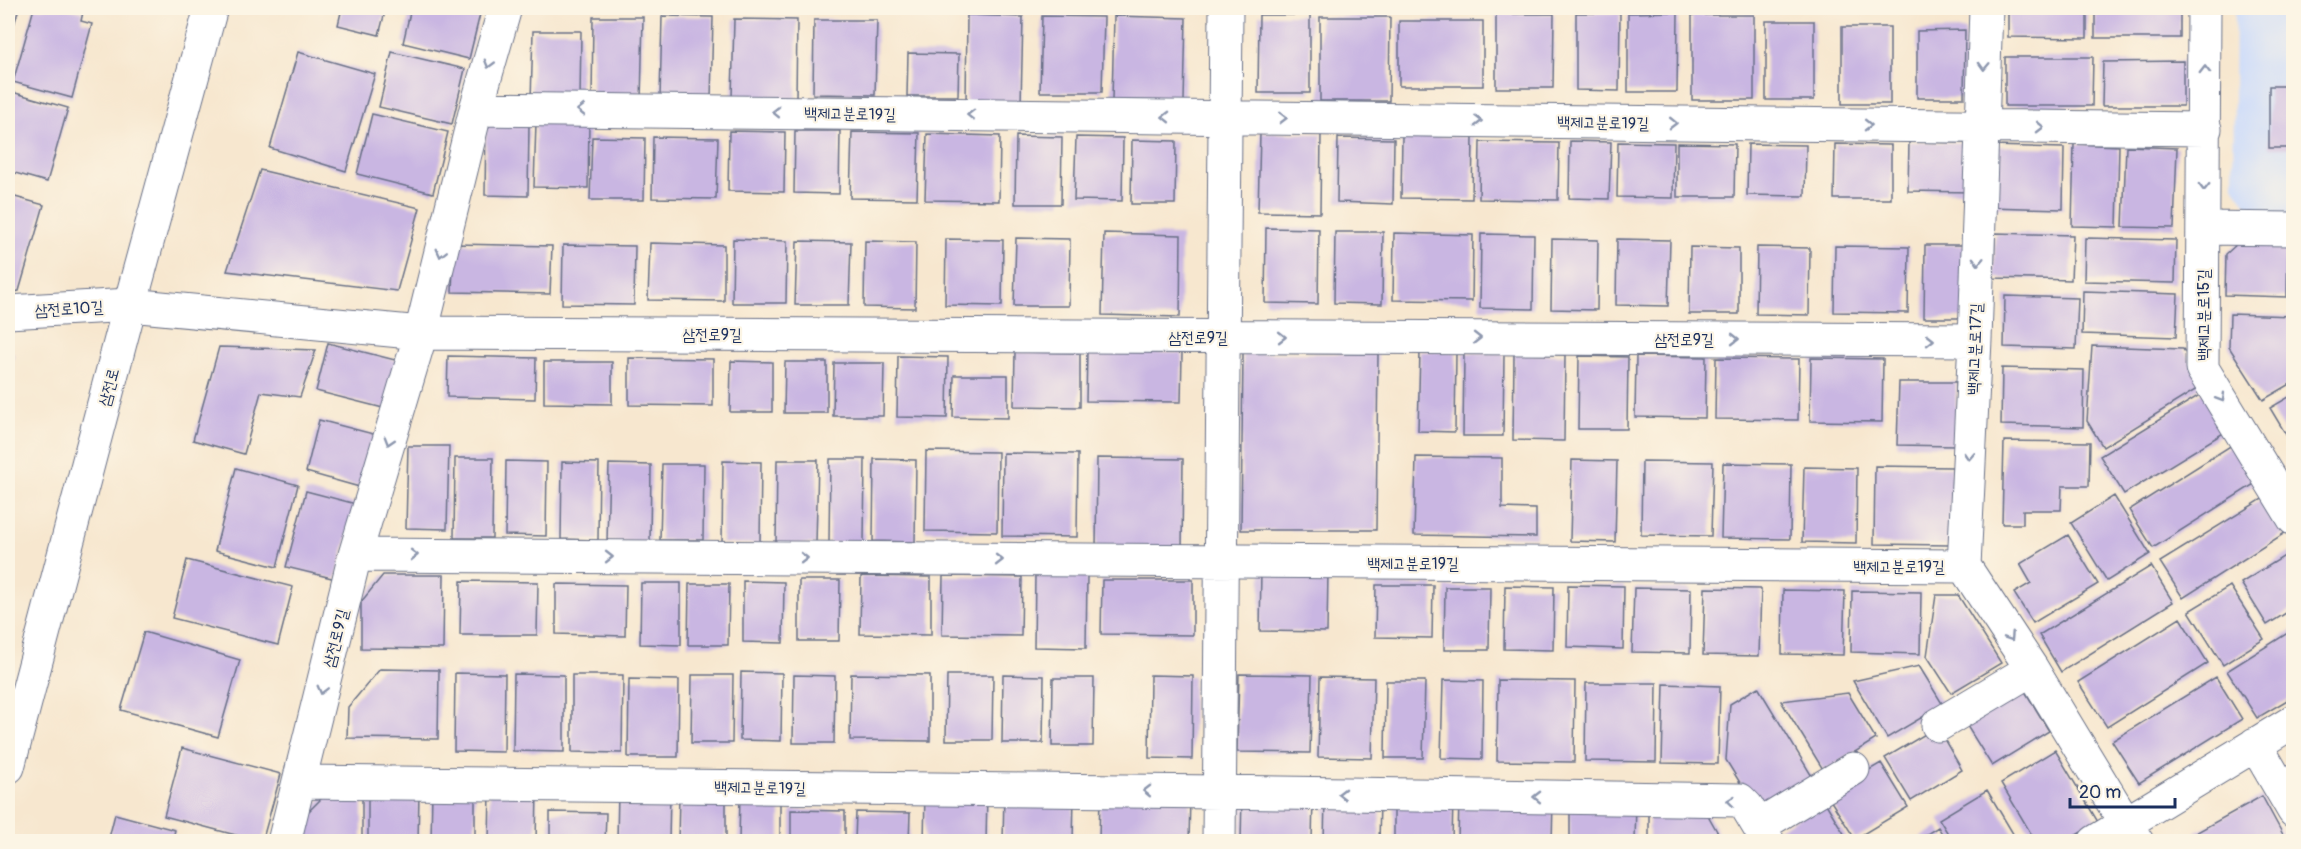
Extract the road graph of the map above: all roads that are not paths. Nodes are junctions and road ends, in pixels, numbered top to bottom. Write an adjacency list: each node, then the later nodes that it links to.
1 (211, 8): 12 (street, 삼전로)
2 (505, 8): 6 (street, 삼전로9길, one-way to 6)
3 (1226, 8): 7 (street)
4 (1986, 8): 8 (street, 백제고분로17길, one-way to 8)
5 (2204, 8): 9 (street, 백제고분로15길, one-way to 5)
6 (476, 109): 7 (street, 백제고분로19길, one-way to 6); 14 (street, 삼전로9길, one-way to 14)
7 (1225, 118): 8 (street, 백제고분로19길, one-way to 8); 15 (street)
8 (1982, 127): 9 (street, one-way to 9); 16 (street, 백제고분로17길, one-way to 16)
9 (2205, 129): 10 (street, 백제고분로15길, one-way to 10)
10 (2203, 228): 11 (street); 17 (street, 백제고분로15길, one-way to 17)
11 (2294, 230)
12 (130, 304): 13 (street, 삼전로10길); 14 (street, 삼전로9길); 25 (street, 삼전로)
13 (8, 312)
14 (421, 333): 15 (street, 삼전로9길); 18 (street, 삼전로9길, one-way to 18)
15 (1223, 337): 16 (street, 삼전로9길, one-way to 16); 19 (street)
16 (1975, 340): 20 (street, 백제고분로17길, one-way to 20)
17 (2292, 514)
18 (355, 555): 19 (street, 백제고분로19길, one-way to 19); 27 (street, 삼전로9길, one-way to 27)
19 (1221, 561): 20 (street, 백제고분로19길); 28 (street)
20 (1964, 566): 21 (street, one-way to 21)
21 (2032, 669): 23 (street); 30 (street)
22 (2294, 721): 24 (street)
23 (1938, 725)
24 (2255, 744): 29 (street); 30 (street)
25 (9, 753)
26 (1853, 769): 31 (street, 백제고분로19길)
27 (300, 782): 28 (street, 백제고분로19길, one-way to 27); 32 (street, 삼전로9길)
28 (1220, 792): 31 (street, 백제고분로19길, one-way to 28); 33 (street)
29 (2294, 811)
30 (2132, 832): 34 (street)
31 (1764, 834)
32 (284, 842)
33 (1219, 842)
34 (2095, 842)

